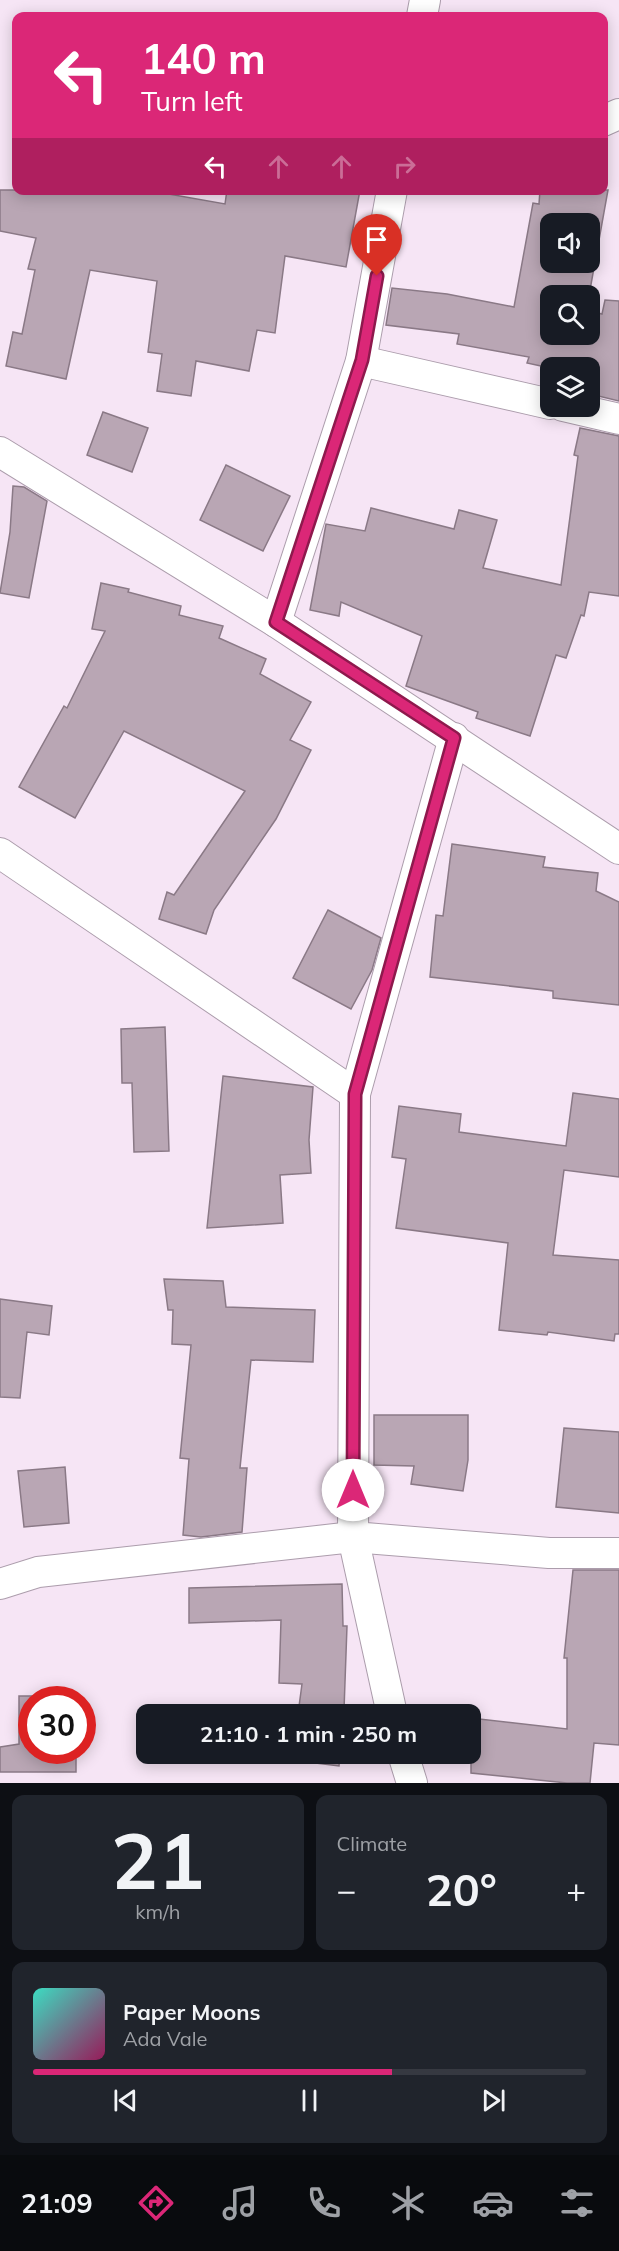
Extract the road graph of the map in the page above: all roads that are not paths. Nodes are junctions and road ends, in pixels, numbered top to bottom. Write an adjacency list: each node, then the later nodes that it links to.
1 (391, 195): 2 (street)
2 (362, 360): 3 (street); 7 (street)
3 (540, 402)
4 (600, 415): 5 (street)
5 (619, 419)
6 (0, 452): 7 (street)
7 (276, 622): 8 (street)
8 (454, 738): 9 (street); 11 (street)
9 (619, 849)
10 (0, 854): 11 (street)
11 (355, 1094): 12 (street)
12 (353, 1537): 13 (street); 14 (street); 15 (street)
13 (619, 1553)
14 (0, 1584)
15 (390, 1704)
16 (406, 1764): 17 (street)
17 (412, 1783)

